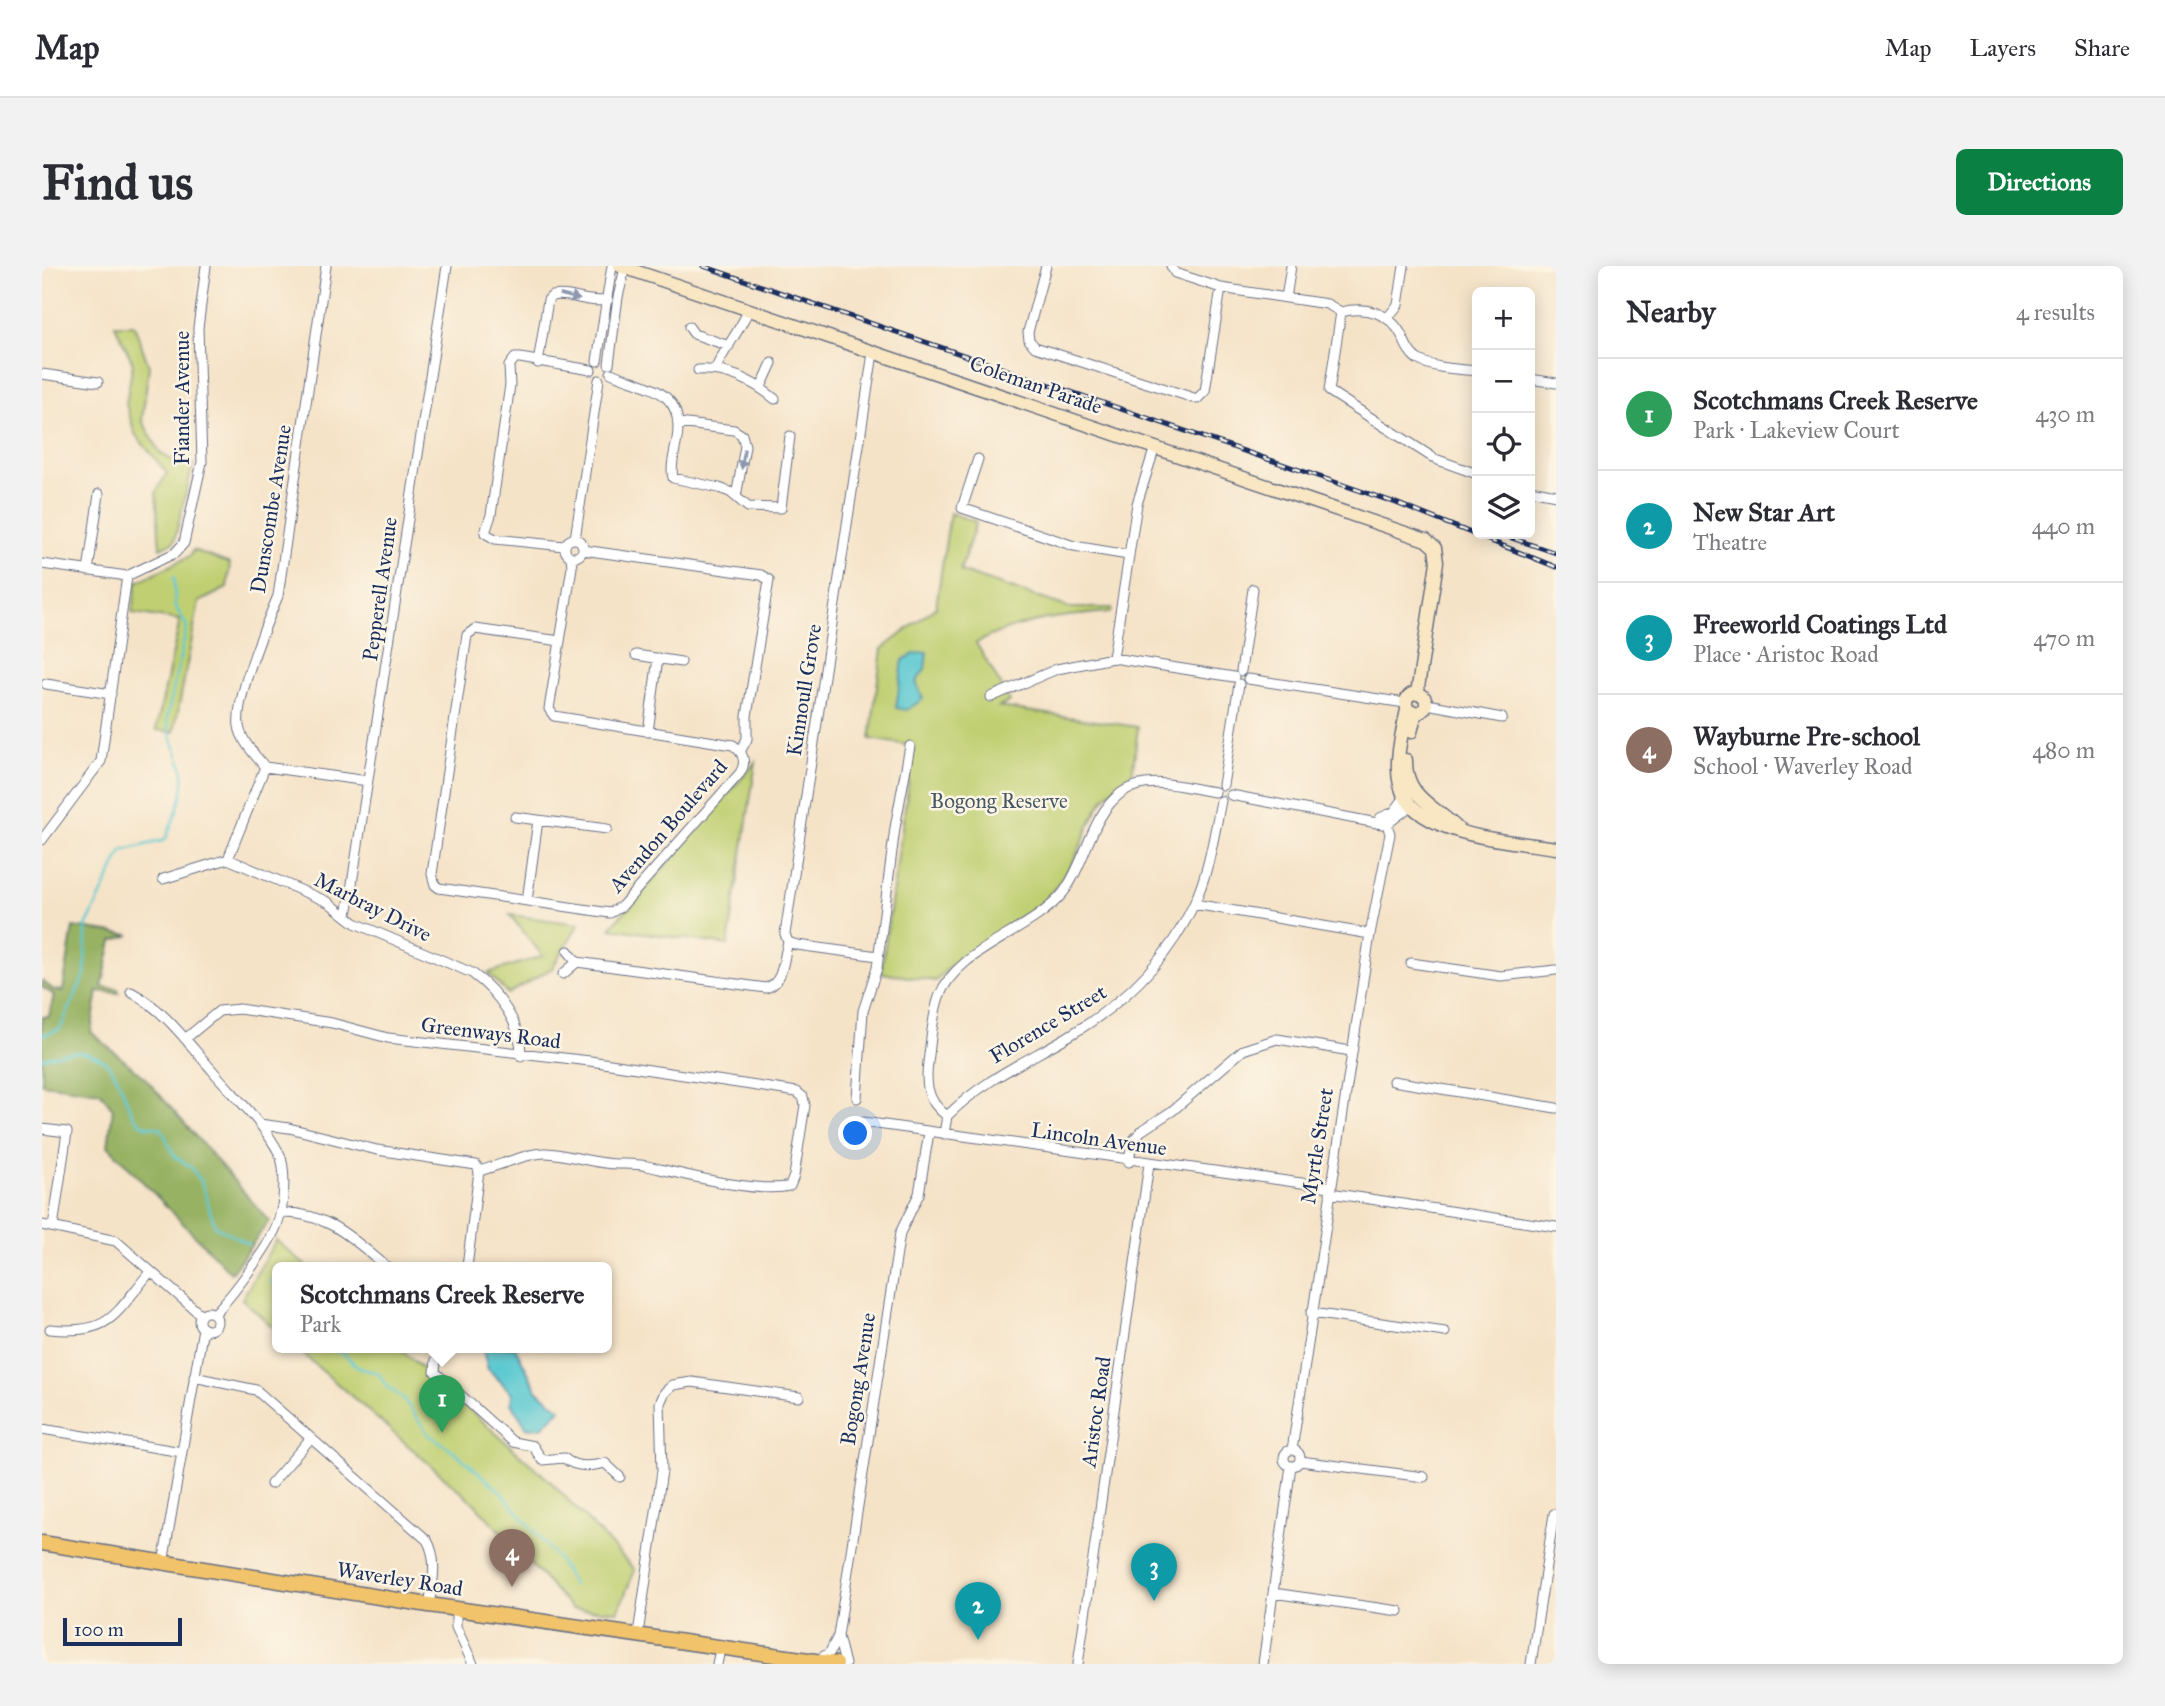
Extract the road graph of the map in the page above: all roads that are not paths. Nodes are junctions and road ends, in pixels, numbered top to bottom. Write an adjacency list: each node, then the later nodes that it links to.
1 (206, 266): 49 (street, Fiander Avenue)
2 (326, 266): 65 (street, Dunscombe Avenue)
3 (447, 266): 66 (street, Pepperell Avenue)
4 (1046, 266): 9 (street)
5 (1171, 266): 9 (street)
6 (1291, 266): 10 (street)
7 (1404, 266): 14 (street)
8 (619, 267): 11 (street); 12 (street, Coleman Parade); 21 (street)
9 (1221, 288): 10 (street)
10 (1286, 298): 13 (street)
11 (608, 300): 18 (street); 19 (street, one-way to 11)
12 (748, 311): 16 (street); 17 (street, Coleman Parade)
13 (1341, 312): 14 (street); 37 (street)
14 (1388, 317): 25 (street)
15 (688, 327): 16 (street)
16 (729, 346): 22 (street)
17 (873, 353): 35 (street, Coleman Parade); 84 (street, Kinnoull Grove)
18 (597, 361): 21 (street); 23 (street)
19 (538, 363): 23 (street); 43 (street)
20 (772, 363): 31 (street)
21 (610, 369): 27 (street); 33 (street)
22 (716, 369): 24 (street); 31 (street)
23 (591, 370): 27 (street)
24 (698, 370)
25 (1472, 370)
26 (42, 374): 29 (street)
27 (599, 380): 42 (street)
28 (1535, 380): 30 (street)
29 (98, 382)
30 (1556, 383)
31 (761, 387): 32 (street)
32 (775, 399)
33 (679, 423): 41 (street); 41 (street, one-way to 41)
34 (790, 436): 41 (street)
35 (1155, 447): 45 (street); 60 (street, Coleman Parade)
36 (978, 459): 45 (street)
37 (1472, 472)
38 (1535, 491): 40 (street)
39 (99, 494): 48 (street)
40 (1556, 495)
41 (736, 497)
42 (575, 539): 43 (street); 44 (street)
43 (565, 546): 46 (street)
44 (583, 550): 46 (street); 64 (street)
45 (1128, 555): 54 (street)
46 (572, 557): 51 (street, Avendon Boulevard)
47 (42, 564): 48 (street)
48 (88, 571): 49 (street)
49 (127, 576): 58 (street)
50 (1254, 589): 56 (street)
51 (560, 641): 62 (street, Avendon Boulevard); 80 (street, Avendon Boulevard)
52 (636, 655): 53 (street)
53 (658, 658): 55 (street); 62 (street)
54 (1113, 658): 56 (street); 59 (street)
55 (681, 662)
56 (1240, 678): 60 (street); 67 (street)
57 (46, 684): 58 (street)
58 (111, 694): 76 (street)
59 (991, 697)
60 (1414, 707): 61 (street); 71 (street); 71 (street)
61 (1502, 718)
62 (648, 732): 64 (street, Avendon Boulevard)
63 (911, 746): 86 (street)
64 (741, 750): 80 (street, Avendon Boulevard)
65 (265, 767): 66 (street); 78 (street)
66 (368, 781): 82 (street, Pepperell Avenue)
67 (1223, 785): 68 (street); 69 (street)
68 (1215, 792): 70 (street); 98 (street)
69 (1231, 795): 70 (street); 74 (street)
70 (1221, 801): 81 (street, Florence Street)
71 (1414, 802): 74 (street); 77 (street)
72 (515, 817): 73 (street)
73 (537, 820): 75 (street); 80 (street)
74 (1384, 820): 83 (street, Myrtle Street)
75 (607, 829)
76 (42, 840)
77 (1556, 848)
78 (228, 859): 79 (street); 82 (street, Marbray Drive)
79 (163, 879)
80 (527, 901)
81 (1194, 904): 83 (street); 98 (street, Florence Street)
82 (347, 916): 94 (street, Marbray Drive)
83 (1370, 934): 93 (street, Myrtle Street)
84 (788, 942): 86 (street); 87 (street, Kinnoull Grove)
85 (568, 951): 87 (street)
86 (878, 956): 96 (street)
87 (577, 962): 90 (street)
88 (1411, 962): 89 (street)
89 (1556, 970)
90 (563, 974)
91 (131, 992): 92 (street)
92 (186, 1040): 94 (street, Greenways Road); 100 (street)
93 (1351, 1051): 104 (street); 107 (street, Myrtle Street)
94 (521, 1056): 106 (street, Greenways Road)
95 (1393, 1081): 97 (street)
96 (857, 1098)
97 (1556, 1108)
98 (947, 1116): 103 (street)
99 (863, 1122): 102 (street, Lincoln Avenue)
100 (259, 1124): 106 (street); 108 (street)
101 (42, 1129): 110 (street)
102 (929, 1132): 103 (street, Lincoln Avenue); 140 (street, Bogong Avenue)
103 (944, 1134): 104 (street, Lincoln Avenue)
104 (1129, 1161): 105 (street, Lincoln Avenue)
105 (1149, 1164): 107 (street, Lincoln Avenue); 147 (street, Aristoc Road)
106 (480, 1171): 113 (street)
107 (1330, 1190): 111 (street, Lincoln Avenue); 115 (street, Myrtle Street)
108 (280, 1213): 112 (street); 116 (street)
109 (42, 1225): 110 (street)
110 (54, 1227): 114 (street)
111 (1556, 1227)
112 (381, 1262)
113 (468, 1262)
114 (150, 1272): 117 (street); 119 (street)
115 (1311, 1313): 120 (street); 126 (street, Myrtle Street)
116 (214, 1314): 117 (street); 118 (street)
117 (201, 1315): 118 (street)
118 (203, 1328): 122 (street)
119 (50, 1329)
120 (1445, 1332)
121 (442, 1353): 129 (street)
122 (194, 1377): 125 (street); 127 (street)
123 (799, 1397): 139 (street)
124 (42, 1429): 127 (street)
125 (311, 1438): 131 (street); 136 (street)
126 (1292, 1450): 128 (street); 128 (street, Myrtle Street)
127 (182, 1452): 134 (street)
128 (1296, 1464): 130 (street); 135 (street)
129 (620, 1477)
130 (1424, 1477)
131 (271, 1484)
132 (1554, 1514): 149 (street)
133 (42, 1543): 134 (main road, Waverley Road)
134 (163, 1564): 136 (main road, Waverley Road)
135 (1273, 1593): 138 (street); 148 (street)
136 (429, 1605): 137 (main road, Waverley Road)
137 (456, 1608): 139 (main road, Waverley Road); 143 (street)
138 (1399, 1611)
139 (638, 1633): 141 (main road, Waverley Road)
140 (838, 1636): 142 (street); 146 (street, Bogong Avenue)
141 (721, 1645): 142 (main road, Waverley Road); 144 (street)
142 (817, 1661): 145 (main road, Waverley Road)
143 (473, 1664)
144 (718, 1664)
145 (836, 1664)
146 (845, 1664)
147 (1078, 1664)
148 (1263, 1664)
149 (1531, 1664)

